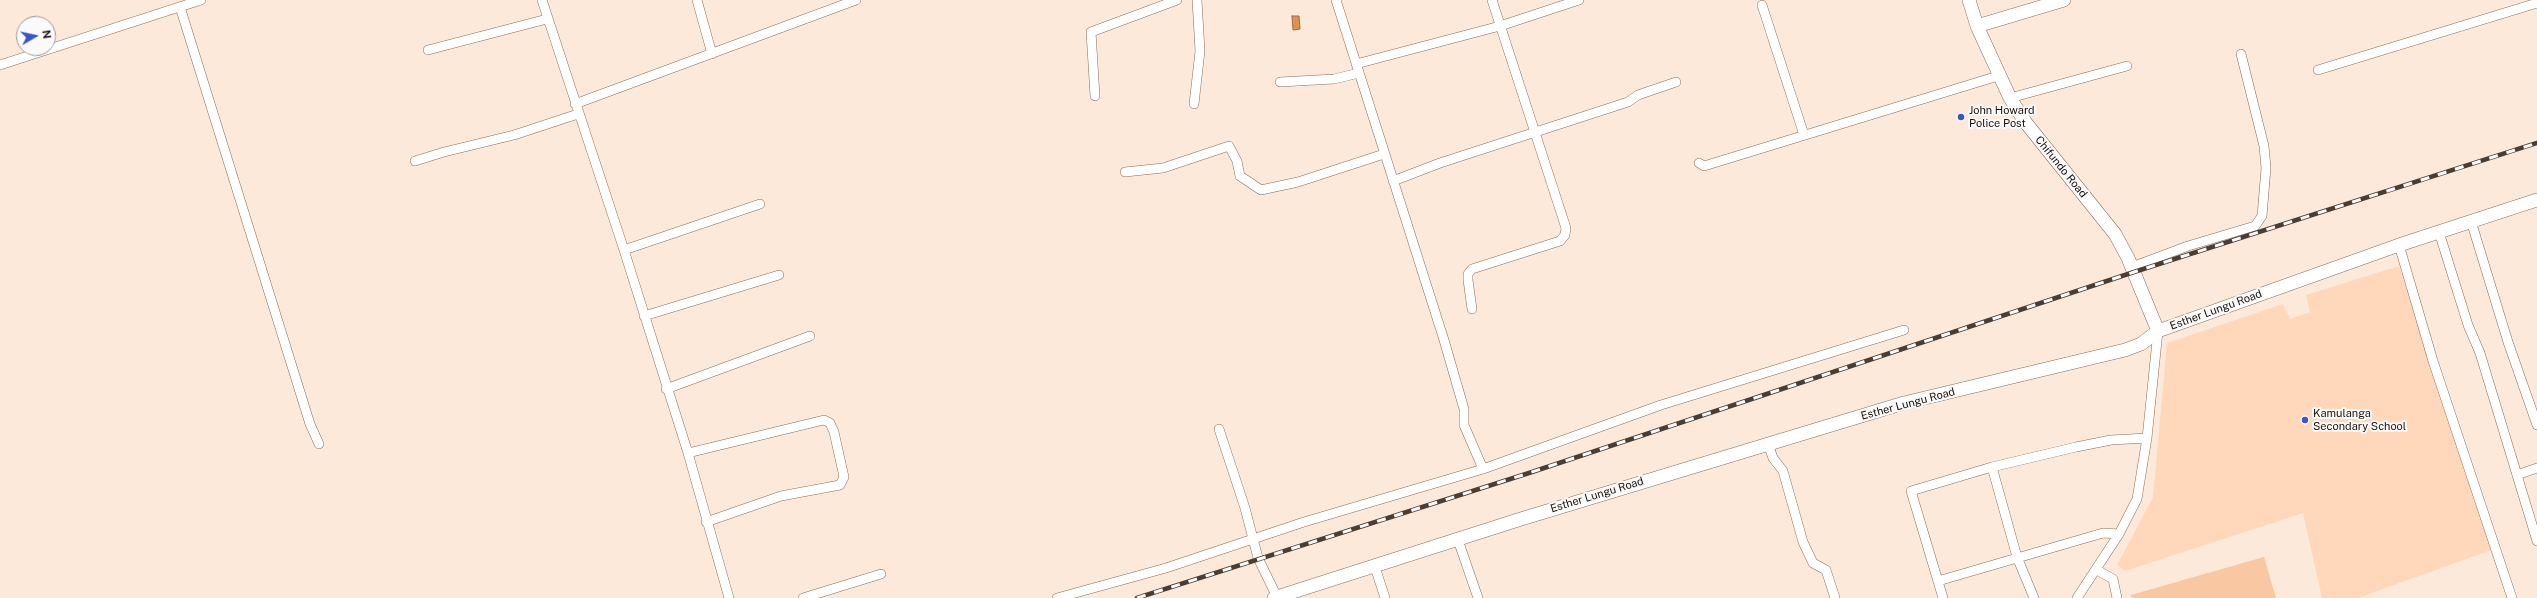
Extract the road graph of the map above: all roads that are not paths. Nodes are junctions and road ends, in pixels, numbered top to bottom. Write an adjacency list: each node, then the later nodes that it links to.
1 (201, 0): 14 (street)
2 (542, 0): 15 (street)
3 (697, 0): 19 (street)
4 (856, 0): 19 (street)
5 (1178, 0): 28 (street)
6 (1197, 0): 31 (street)
7 (1336, 0): 23 (street)
8 (1492, 0): 16 (street)
9 (1579, 0): 16 (street)
10 (1969, 0): 17 (street, Chifundo Road)
11 (2064, 0): 17 (street)
12 (2537, 3): 24 (street)
13 (1762, 5): 34 (street)
14 (180, 7): 21 (street); 57 (street)
15 (547, 19): 18 (street); 30 (street)
16 (1500, 26): 23 (street); 33 (street)
17 (1977, 26): 25 (street, Chifundo Road)
18 (428, 50)
19 (712, 54): 30 (street)
20 (2241, 54): 46 (street)
21 (0, 64)
22 (2127, 66): 29 (street)
23 (1358, 68): 26 (street); 35 (street)
24 (2318, 70)
25 (1998, 76): 29 (street, Chifundo Road); 34 (street)
26 (1280, 82)
27 (1676, 82): 33 (street)
28 (1095, 96)
29 (2010, 98): 46 (street, Chifundo Road)
30 (575, 104): 32 (street)
31 (1194, 104)
32 (578, 114): 36 (street); 45 (street)
33 (1537, 132): 39 (street); 48 (street)
34 (1804, 135): 37 (street)
35 (1384, 154): 38 (street); 39 (street)
36 (415, 161)
37 (1699, 162)
38 (1125, 172)
39 (1394, 181): 62 (street)
40 (2537, 200): 42 (street, Esther Lungu Road)
41 (760, 204): 45 (street)
42 (2471, 221): 43 (street, Esther Lungu Road); 54 (street)
43 (2439, 232): 44 (street, Esther Lungu Road); 63 (street)
44 (2399, 245): 51 (street, Esther Lungu Road); 85 (street)
45 (624, 250): 49 (street)
46 (2132, 267): 51 (street, Chifundo Road)
47 (779, 275): 49 (street)
48 (1472, 309)
49 (644, 316): 53 (street)
50 (1904, 330): 62 (street)
51 (2158, 331): 56 (street); 58 (street, Esther Lungu Road)
52 (810, 336): 53 (street)
53 (666, 389): 59 (street)
54 (2537, 425)
55 (1219, 429): 66 (street)
56 (2147, 438): 60 (street); 65 (street)
57 (319, 444)
58 (1768, 444): 67 (street, Esther Lungu Road); 80 (street)
59 (688, 453): 64 (street); 64 (street)
60 (1992, 467): 69 (street); 73 (street)
61 (2537, 468): 63 (street)
62 (1483, 469): 66 (street)
63 (2517, 475): 68 (street)
64 (706, 522): 74 (street)
65 (2119, 534): 69 (street); 71 (street)
66 (1252, 539): 76 (street); 77 (street)
67 (1458, 540): 70 (street, Esther Lungu Road); 79 (street)
68 (2537, 541)
69 (2017, 557): 73 (street); 82 (street)
70 (1375, 567): 77 (street, Esther Lungu Road); 78 (street)
71 (2097, 570): 83 (street); 84 (street)
72 (881, 574): 75 (street)
73 (1938, 581): 81 (street)
74 (729, 598)
75 (804, 598)
76 (1057, 598)
77 (1275, 598)
78 (1386, 598)
79 (1478, 598)
80 (1835, 598)
81 (1943, 598)
82 (2034, 598)
83 (2077, 598)
84 (2117, 598)
85 (2512, 598)

